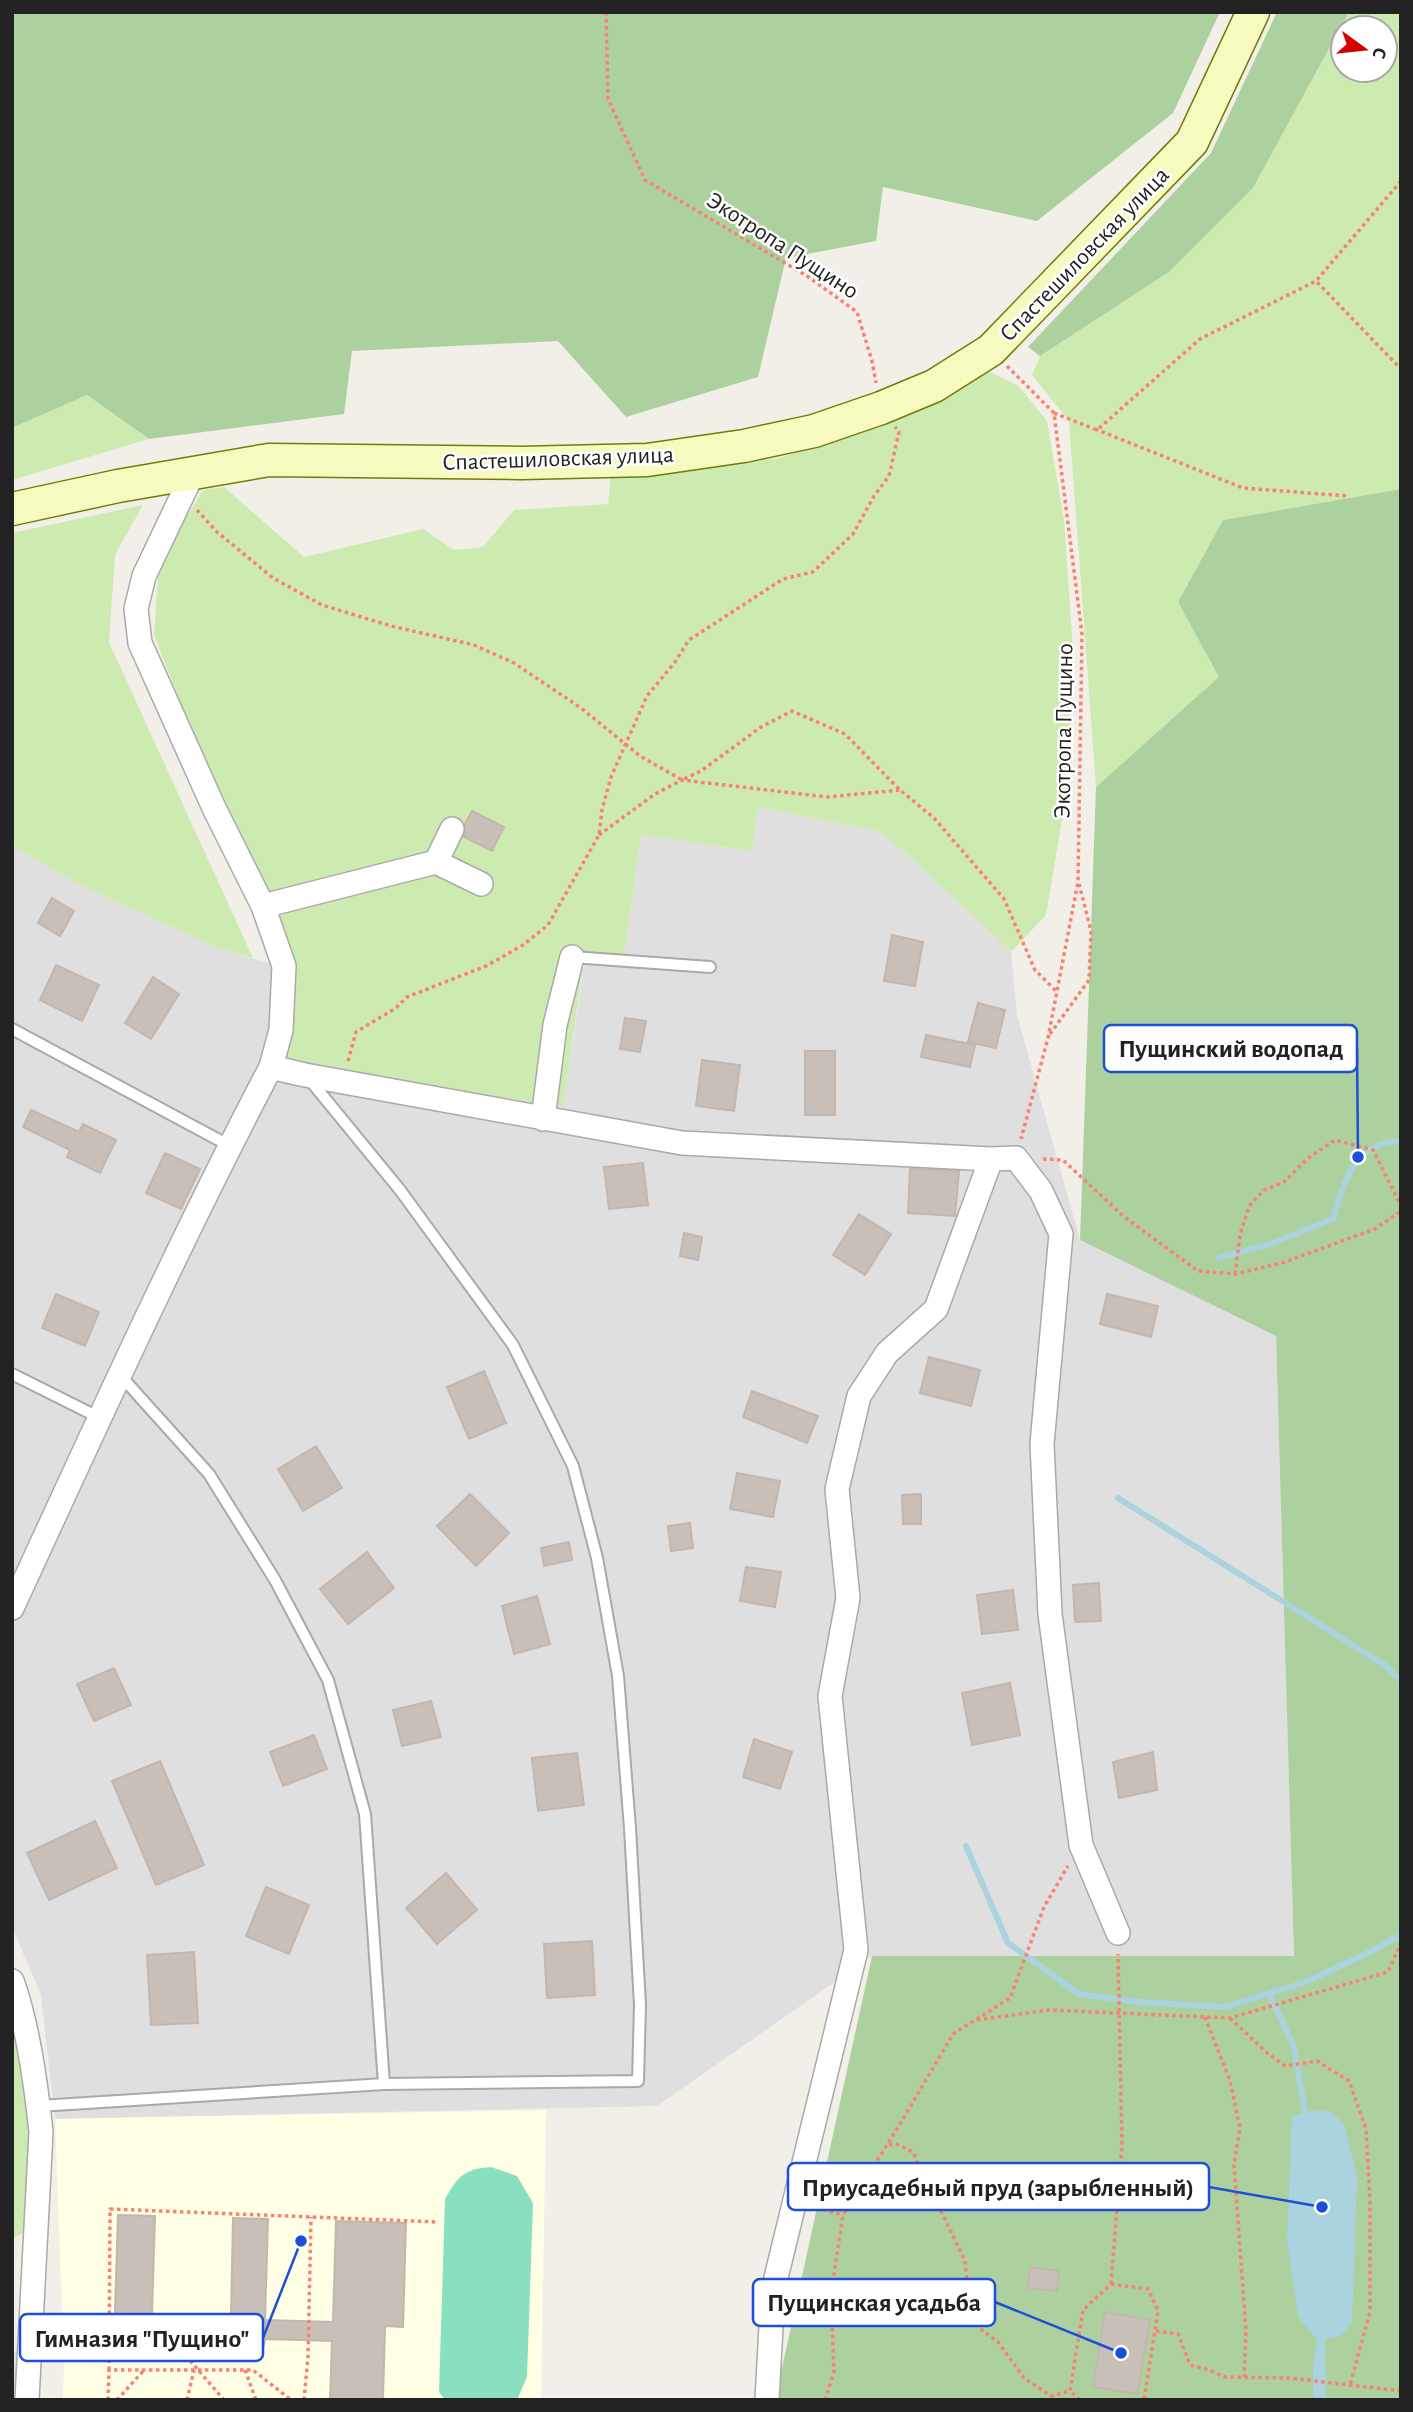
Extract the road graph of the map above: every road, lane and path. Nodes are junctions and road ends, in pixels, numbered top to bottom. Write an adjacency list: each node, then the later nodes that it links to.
1 (606, 12): 7 (path, Экотропа Пущино)
2 (1253, 12): 5 (street, Спастешиловская улица)
3 (1401, 181): 4 (path)
4 (1316, 281): 6 (path); 9 (path)
5 (991, 350): 7 (street, Спастешиловская улица); 8 (path)
6 (1401, 369)
7 (881, 408): 10 (street, Спастешиловская улица); 13 (path, Экотропа Пущино)
8 (1054, 413): 9 (path); 19 (path, Экотропа Пущино)
9 (1097, 430): 11 (path)
10 (193, 473): 12 (street, Спастешиловская улица); 13 (path); 21 (street)
11 (1348, 496)
12 (12, 509)
13 (624, 744): 14 (path); 17 (path, Экотропа Пущино)
14 (682, 780): 15 (path); 15 (path); 17 (path)
15 (900, 790): 24 (path)
16 (452, 829): 18 (street)
17 (599, 835): 29 (path, Экотропа Пущино)
18 (436, 862): 20 (street); 21 (street)
19 (1079, 882): 24 (path, Экотропа Пущино); 26 (path, Экотропа Пущино)
20 (481, 884)
21 (263, 906): 27 (street)
22 (572, 957): 23 (lane); 30 (street)
23 (710, 967)
24 (1056, 991): 26 (path, Экотропа Пущино)
25 (12, 1029): 31 (lane)
26 (1048, 1038): 32 (path, Экотропа Пущино)
27 (271, 1067): 28 (street); 31 (street)
28 (305, 1075): 29 (street); 49 (lane)
29 (336, 1080): 30 (street)
30 (543, 1119): 33 (street)
31 (230, 1146): 38 (street)
32 (1016, 1158): 33 (street); 36 (path); 41 (street)
33 (991, 1160): 75 (street)
34 (1401, 1206): 36 (path)
35 (1401, 1211): 36 (path)
36 (1235, 1274)
37 (12, 1374): 39 (lane)
38 (120, 1375): 39 (street); 49 (lane)
39 (100, 1418): 40 (street)
40 (12, 1608)
41 (1081, 1845): 42 (street); 48 (path)
42 (1118, 1933): 45 (path)
43 (1400, 1945): 47 (path)
44 (12, 1981): 50 (street)
45 (1118, 2013): 46 (path); 48 (path); 56 (path)
46 (1205, 2017): 47 (path); 63 (path)
47 (1230, 2018): 64 (path)
48 (975, 2020): 51 (path)
49 (384, 2084): 50 (lane)
50 (39, 2106): 67 (street)
51 (886, 2147): 53 (path); 66 (path)
52 (817, 2208): 53 (path)
53 (843, 2215): 76 (path)
54 (311, 2217): 55 (path); 59 (path); 74 (path)
55 (438, 2222)
56 (1111, 2284): 57 (path); 66 (path)
57 (1156, 2331): 63 (path); 78 (path)
58 (181, 2350): 61 (path)
59 (109, 2370): 60 (path); 68 (path)
60 (144, 2370): 61 (path); 69 (path)
61 (196, 2370): 62 (path); 70 (path); 71 (path)
62 (246, 2370): 72 (path); 73 (path)
63 (1244, 2377): 64 (path)
64 (1350, 2385): 65 (path)
65 (1401, 2391)
66 (1069, 2392): 77 (path)
67 (27, 2400)
68 (108, 2400)
69 (117, 2400)
70 (187, 2400)
71 (224, 2400)
72 (256, 2400)
73 (290, 2400)
74 (304, 2400)
75 (767, 2400)
76 (825, 2400)
77 (1080, 2400)
78 (1144, 2400)

